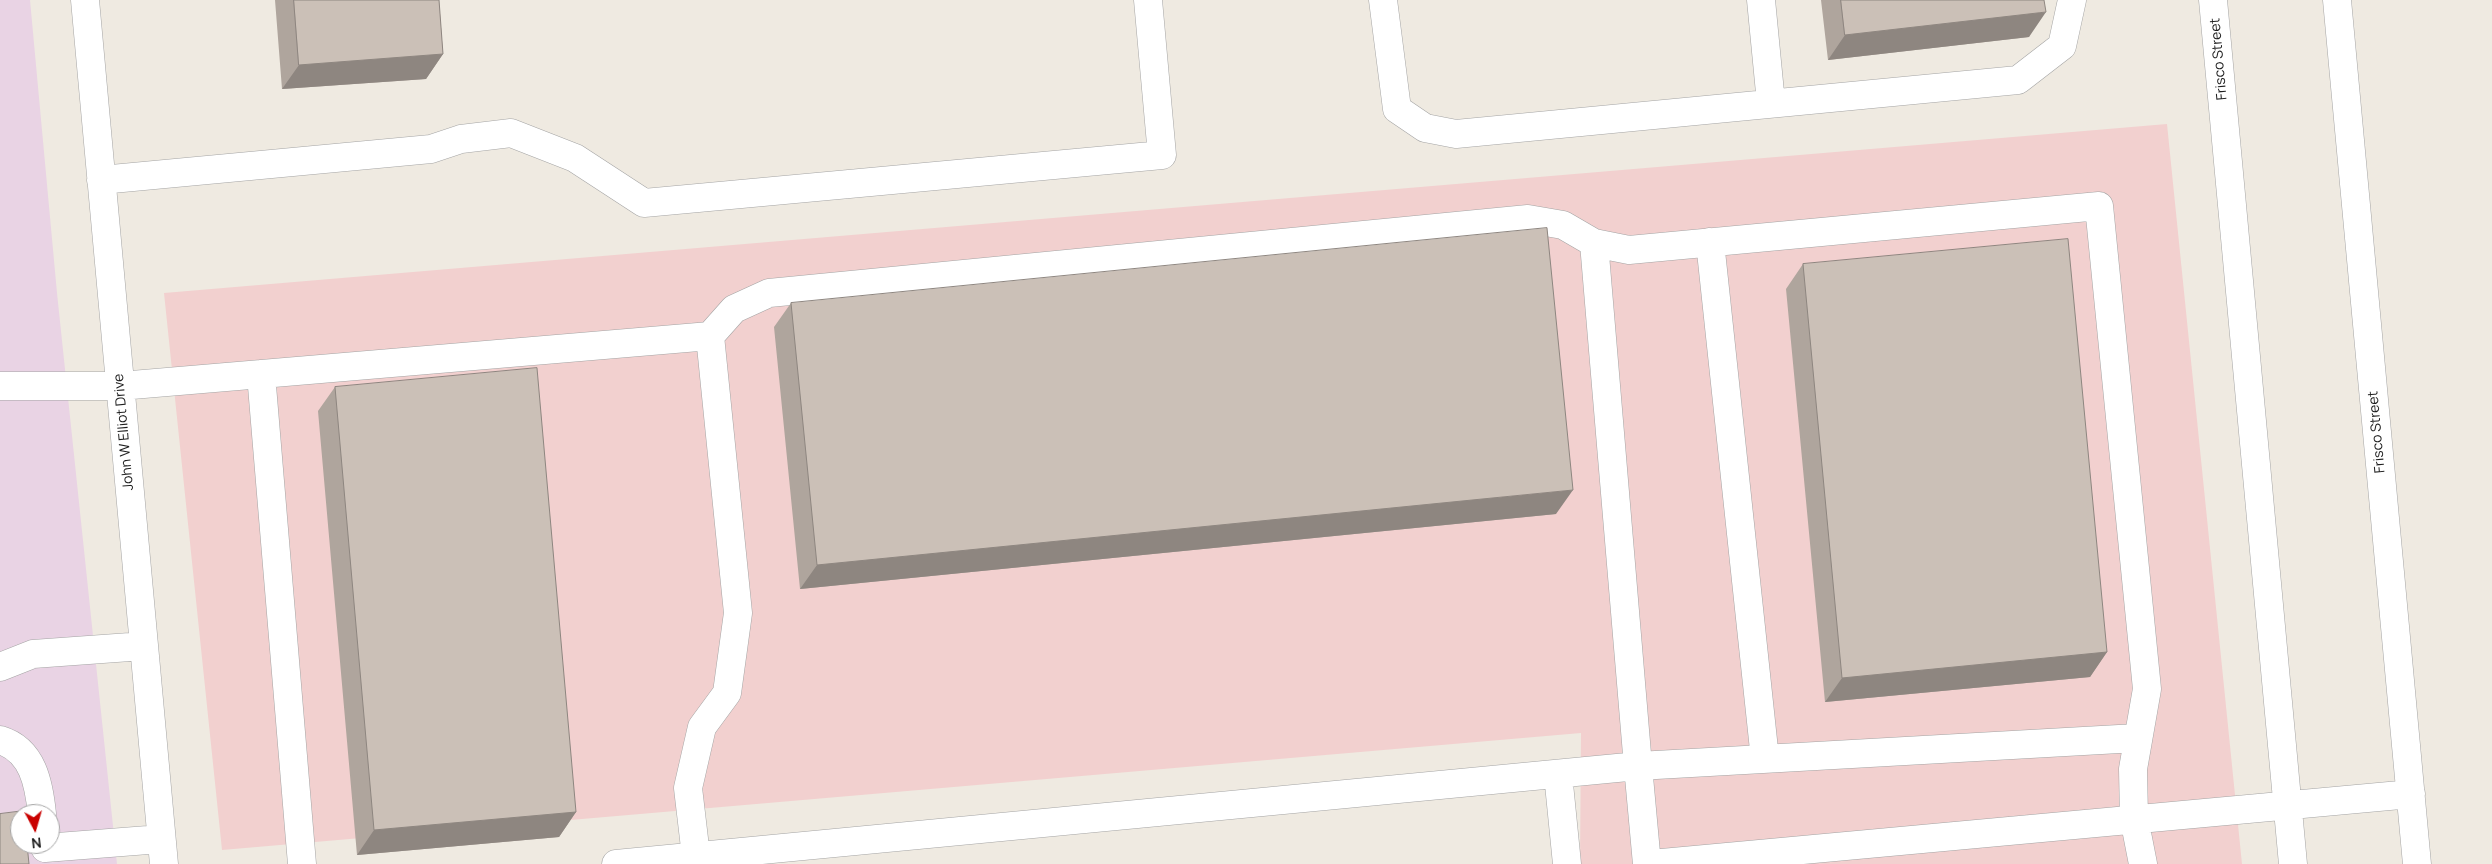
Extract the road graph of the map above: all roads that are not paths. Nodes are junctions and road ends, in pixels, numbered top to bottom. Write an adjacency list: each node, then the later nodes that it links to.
1 (85, 0): 9 (street, John W Elliot Drive)
2 (1148, 0): 9 (street)
3 (1383, 0): 8 (street)
4 (1762, 0): 8 (street)
5 (2072, 0): 8 (street)
6 (2213, 0): 25 (street, Frisco Street)
7 (2337, 0): 23 (street, Frisco Street)
8 (1771, 103)
9 (101, 180): 15 (street, John W Elliot Drive)
10 (1710, 242): 11 (street); 18 (street); 20 (street)
11 (1594, 243): 12 (street); 21 (street)
12 (710, 336): 13 (street); 29 (street)
13 (261, 374): 15 (street); 32 (street)
14 (0, 386): 15 (street)
15 (120, 386): 16 (street, John W Elliot Drive)
16 (144, 646): 17 (street); 28 (street, John W Elliot Drive)
17 (0, 667)
18 (2137, 738): 20 (street); 26 (street)
19 (0, 740): 24 (street)
20 (1765, 759): 21 (street)
21 (1638, 766): 22 (street); 31 (street)
22 (1558, 774): 29 (street); 34 (street)
23 (2411, 794): 25 (street); 37 (street, Frisco Street)
24 (41, 804)
25 (2286, 804): 26 (street); 36 (street, Frisco Street)
26 (2134, 818): 30 (street); 35 (street)
27 (60, 852): 28 (street)
28 (162, 852)
29 (696, 856): 33 (street)
30 (1776, 858): 31 (street)
31 (1662, 863)
32 (302, 864)
33 (616, 864)
34 (1567, 864)
35 (2143, 864)
36 (2292, 864)
37 (2417, 864)

